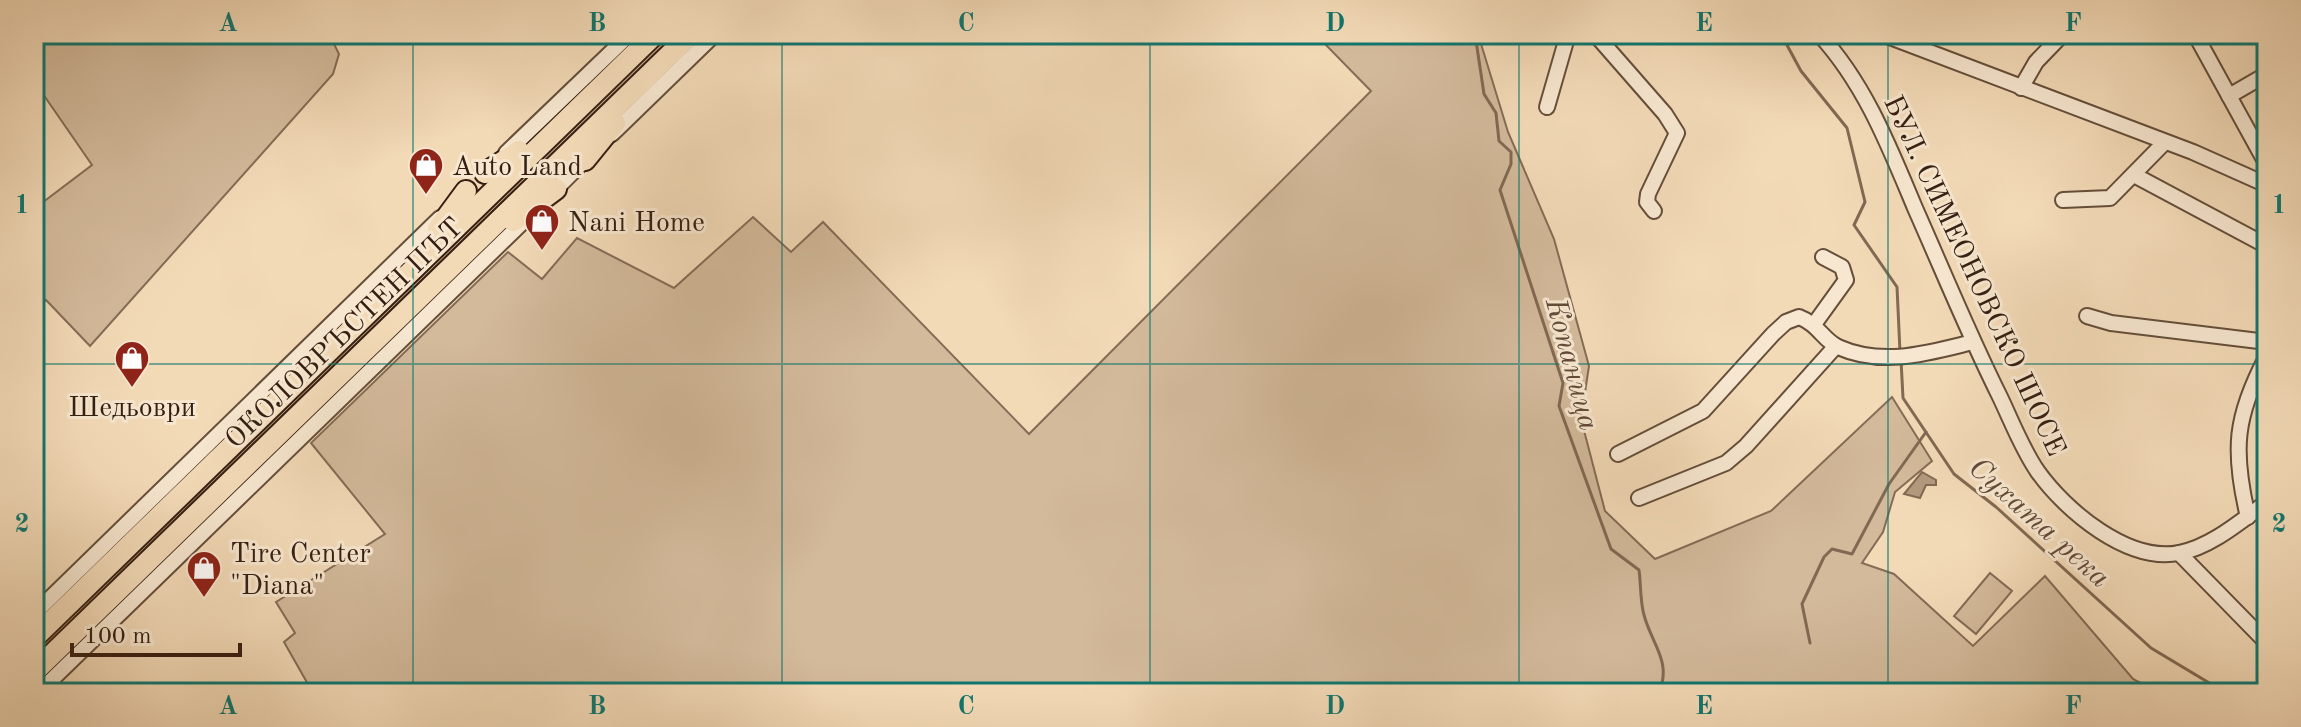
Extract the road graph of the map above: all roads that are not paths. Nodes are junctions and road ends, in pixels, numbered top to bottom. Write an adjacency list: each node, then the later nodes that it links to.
1 (630, 34): 20 (street, ОКОЛОВРЪСТЕН ПЪТ)
2 (655, 34): 16 (highway, ОКОЛОВРЪСТЕН ПЪТ)
3 (691, 34): 11 (highway, ОКОЛОВРЪСТЕН ПЪТ)
4 (715, 34): 18 (street)
5 (1568, 34): 15 (street)
6 (1595, 34): 26 (street)
7 (1819, 34): 33 (street, БУЛ. СИМЕОНОВСКО ШОСЕ)
8 (1882, 34): 13 (street)
9 (2063, 34): 13 (street)
10 (2195, 34): 14 (street)
11 (660, 65): 18 (highway); 29 (highway, ОКОЛОВРЪСТЕН ПЪТ)
12 (2267, 74): 14 (street)
13 (2021, 88): 17 (street)
14 (2229, 96): 19 (street)
15 (1547, 107)
16 (560, 125): 20 (highway); 30 (highway, ОКОЛОВРЪСТЕН ПЪТ)
17 (2164, 143): 21 (street); 22 (street)
18 (585, 160): 23 (street)
19 (2267, 165)
20 (485, 173): 24 (street, ОКОЛОВРЪСТЕН ПЪТ)
21 (2134, 175): 25 (street); 27 (street)
22 (2267, 185)
23 (556, 189): 29 (highway); 46 (street)
24 (466, 191): 30 (highway); 42 (street, ОКОЛОВРЪСТЕН ПЪТ)
25 (2063, 200)
26 (1654, 211)
27 (2267, 246)
28 (1823, 257): 32 (street)
29 (443, 274): 45 (highway, ОКОЛОВРЪСТЕН ПЪТ)
30 (402, 277): 43 (highway, ОКОЛОВРЪСТЕН ПЪТ)
31 (2087, 316): 34 (street)
32 (1815, 323): 35 (street); 37 (street)
33 (1973, 342): 35 (street); 41 (street, БУЛ. СИМЕОНОВСКО ШОСЕ)
34 (2267, 342)
35 (1836, 346): 38 (street)
36 (2267, 356): 40 (street)
37 (1618, 454)
38 (1639, 498)
39 (2267, 502): 40 (street, БУЛ. СИМЕОНОВСКО ШОСЕ)
40 (2248, 517): 41 (street, БУЛ. СИМЕОНОВСКО ШОСЕ)
41 (2179, 553): 44 (street)
42 (34, 614)
43 (34, 638)
44 (2267, 643)
45 (34, 672)
46 (38, 693)

